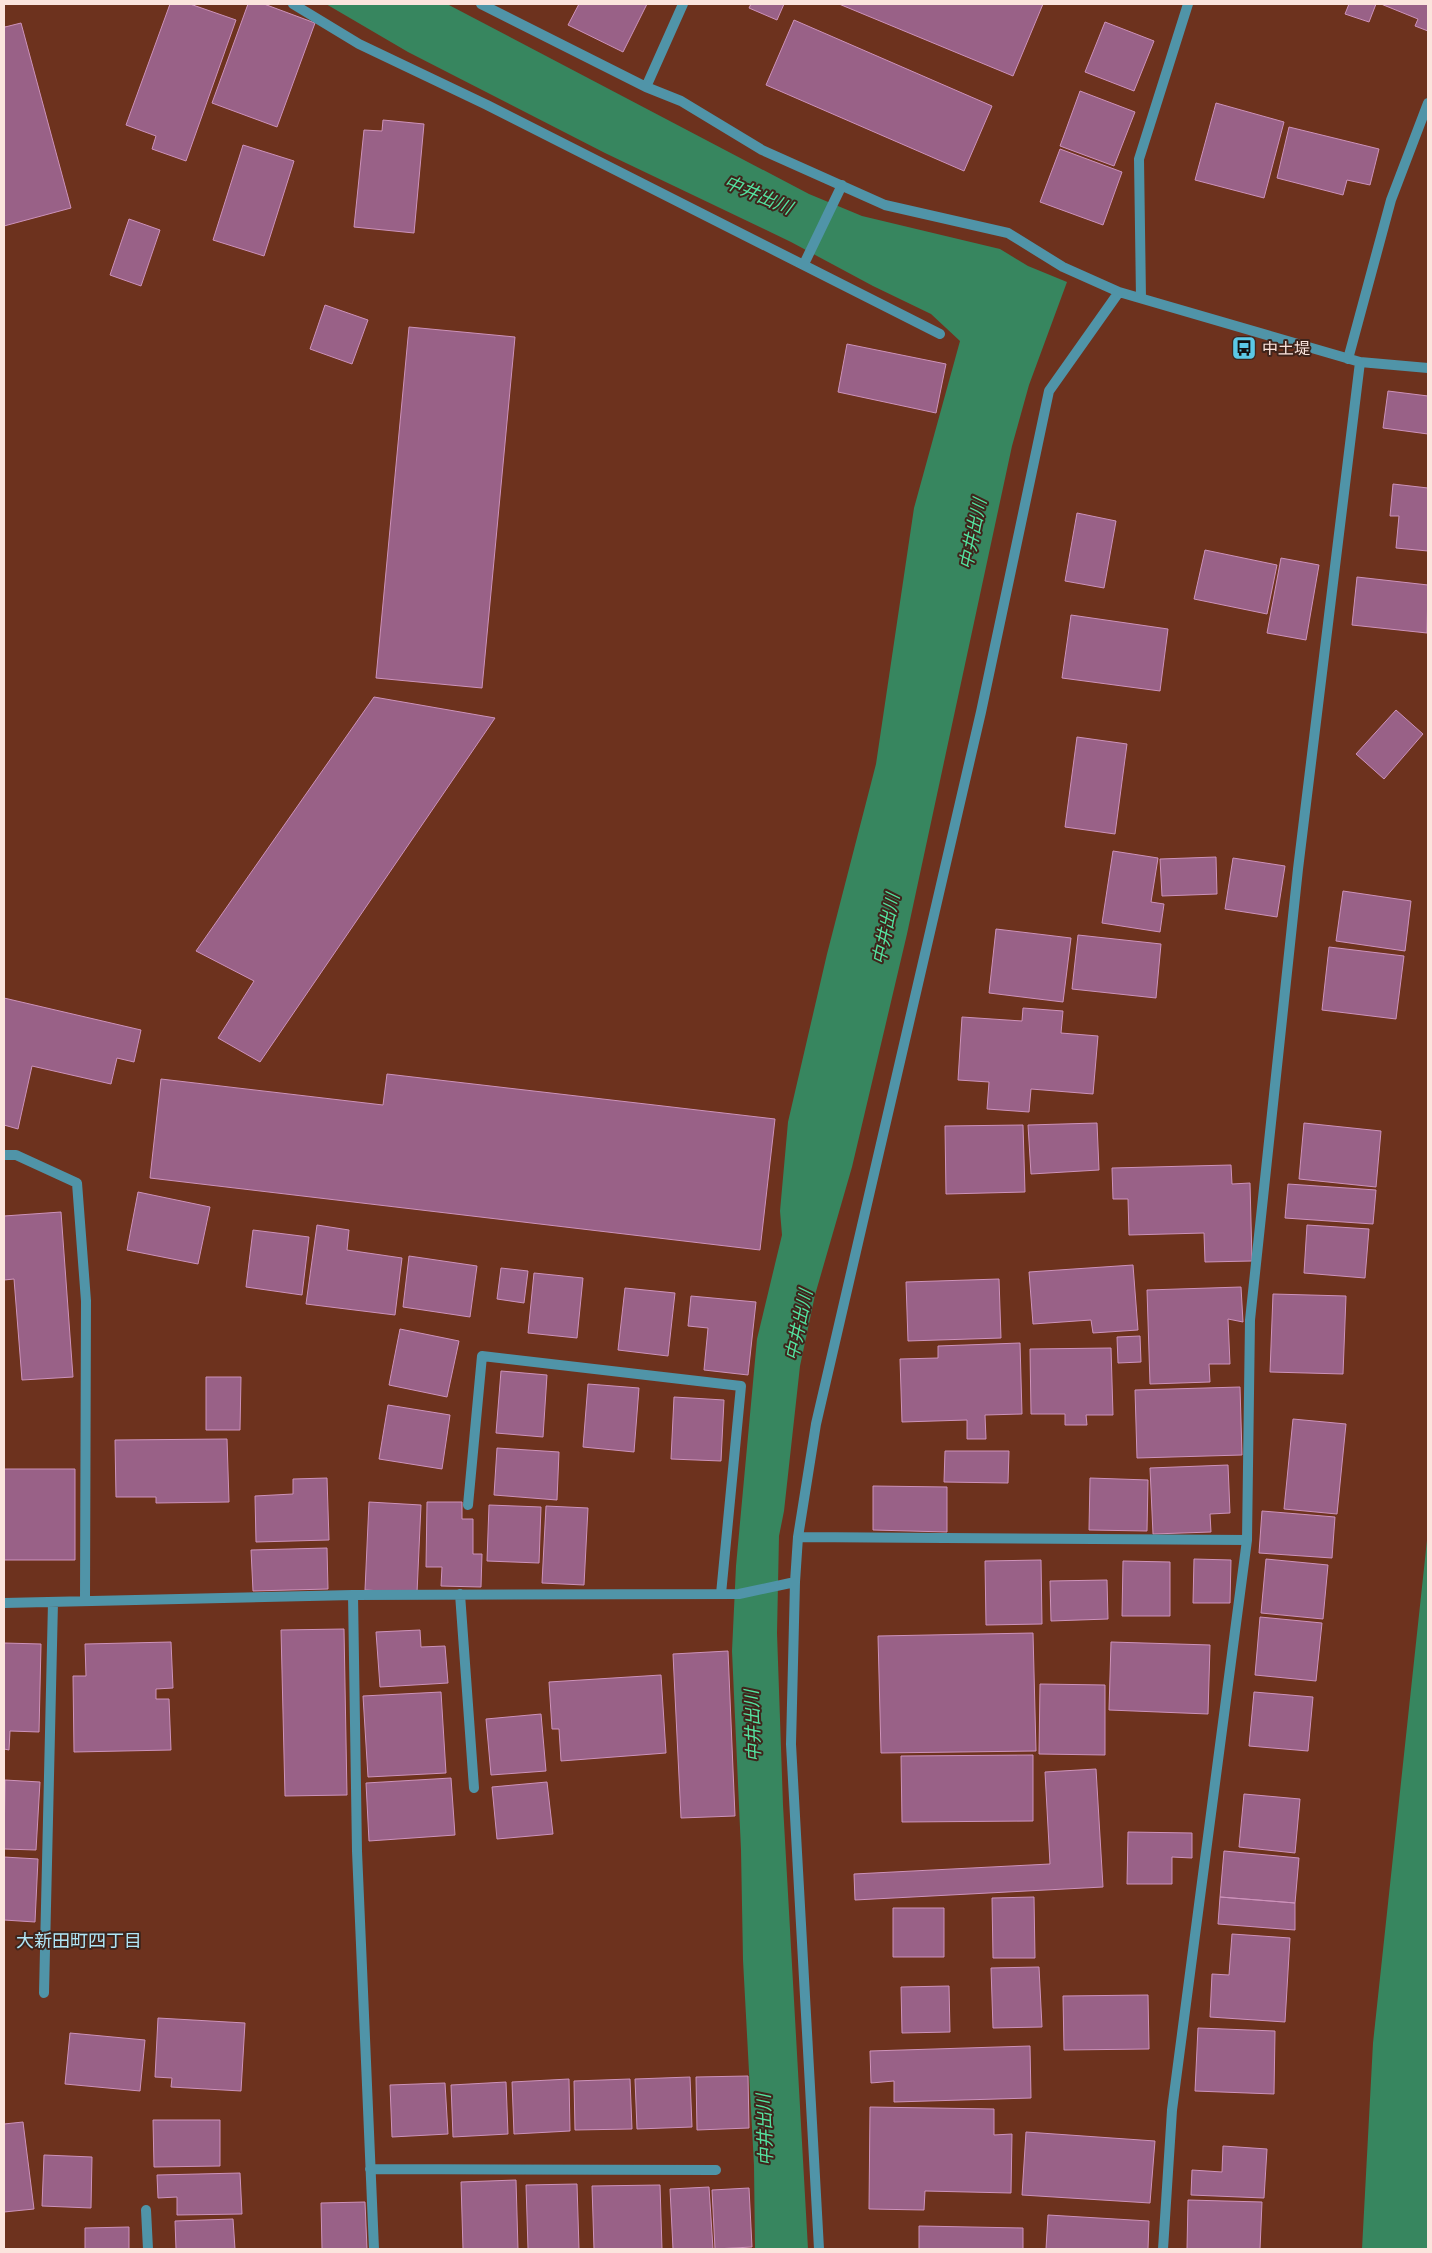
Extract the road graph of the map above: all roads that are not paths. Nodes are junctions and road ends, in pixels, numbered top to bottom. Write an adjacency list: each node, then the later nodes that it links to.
1 (293, 4): 8 (street)
2 (481, 4): 5 (street)
3 (683, 4): 5 (street)
4 (1188, 4): 10 (street)
5 (646, 86): 7 (street)
6 (1428, 103): 12 (street)
7 (841, 187): 8 (street); 9 (street)
8 (805, 262): 11 (street)
9 (1119, 292): 10 (street); 17 (street)
10 (1140, 298): 12 (street)
11 (940, 334)
12 (1348, 359): 13 (street)
13 (1360, 362): 14 (street); 18 (street)
14 (1428, 368)
15 (4, 1155): 23 (street)
16 (468, 1504): 21 (street)
17 (798, 1537): 18 (street); 19 (street)
18 (1247, 1540): 34 (street)
19 (794, 1582): 21 (street); 33 (street)
20 (460, 1594): 21 (street); 22 (street); 26 (street)
21 (721, 1594)
22 (353, 1595): 23 (street); 28 (street)
23 (85, 1601): 24 (street)
24 (53, 1602): 25 (street); 27 (street)
25 (4, 1604)
26 (474, 1788)
27 (44, 1993)
28 (370, 2169): 29 (street); 32 (street)
29 (716, 2170)
30 (146, 2210): 31 (street)
31 (148, 2249)
32 (374, 2249)
33 (819, 2249)
34 (1163, 2249)

